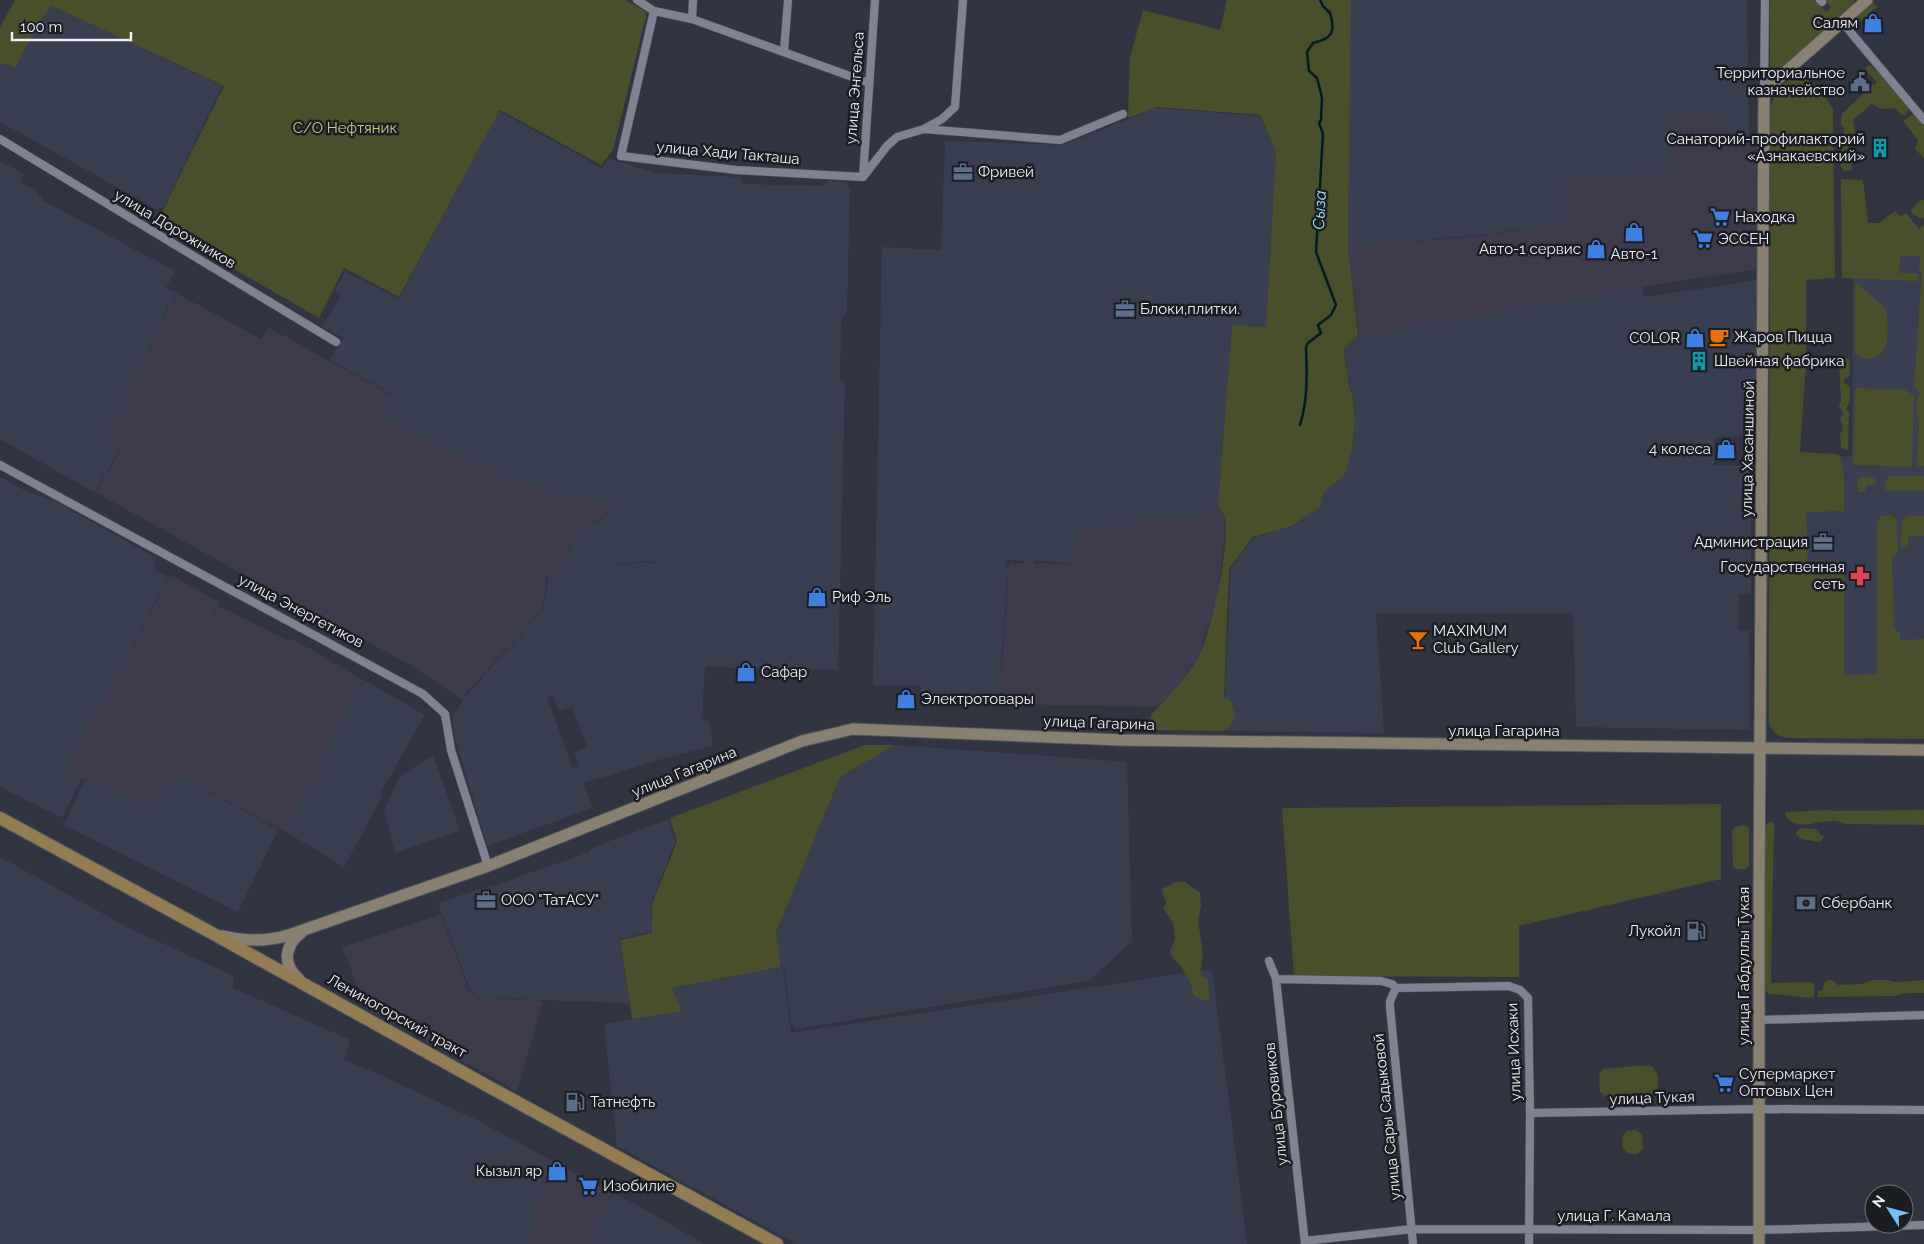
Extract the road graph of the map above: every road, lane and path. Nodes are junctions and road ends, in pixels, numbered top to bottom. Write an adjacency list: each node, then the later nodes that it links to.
1 (637, 0): 8 (street)
2 (693, 0): 9 (street)
3 (788, 0): 11 (street)
4 (876, 0): 12 (street, улица Энгельса)
5 (963, 0): 16 (street)
6 (1765, 0): 13 (street, улица Хасаншиной)
7 (1867, 0): 10 (street)
8 (654, 11): 9 (street); 18 (street, улица Хади Такташа)
9 (692, 19): 11 (street)
10 (1842, 22): 13 (street); 15 (street)
11 (784, 51): 12 (street)
12 (869, 83): 18 (street, улица Энгельса)
13 (1764, 91): 21 (street, улица Хасаншиной)
14 (1123, 114): 16 (street)
15 (1924, 120)
16 (924, 129): 18 (street)
17 (0, 139): 19 (street, улица Дорожников)
18 (863, 177)
19 (336, 342)
20 (0, 465): 24 (street, улица Энергетиков)
21 (1761, 747): 22 (street, улица Гагарина); 24 (street, улица Гагарина); 32 (street, улица Габдуллы Тукая)
22 (1924, 750)
23 (0, 818): 26 (main road, Лениногорский тракт)
24 (488, 866): 25 (street, улица Гагарина)
25 (310, 928): 26 (street, улица Гагарина); 29 (street, улица Гагарина)
26 (210, 932): 29 (main road, Лениногорский тракт)
27 (1269, 961): 28 (street, улица Буровиков)
28 (1276, 980): 30 (street, улица Исхаки); 40 (street, улица Буровиков)
29 (302, 982): 41 (main road, Лениногорский тракт)
30 (1396, 988): 35 (street, улица Исхаки); 37 (street, улица Сары Садыковой)
31 (1924, 1015): 32 (street)
32 (1758, 1020): 33 (street, улица Габдуллы Тукая)
33 (1759, 1109): 34 (street, улица Тукая); 35 (street, улица Тукая); 39 (street, улица Габдуллы Тукая)
34 (1924, 1110)
35 (1530, 1114): 38 (street, улица Исхаки)
36 (1924, 1225): 39 (street, улица Г. Камала)
37 (1412, 1229): 38 (street, улица Г. Камала); 40 (street, улица Г. Камала); 42 (street, улица Сары Садыковой)
38 (1529, 1230): 39 (street, улица Г. Камала); 43 (street, улица Исхаки)
39 (1759, 1230): 44 (street, улица Габдуллы Тукая)
40 (1305, 1242)
41 (777, 1244)
42 (1413, 1244)
43 (1529, 1244)
44 (1759, 1244)

